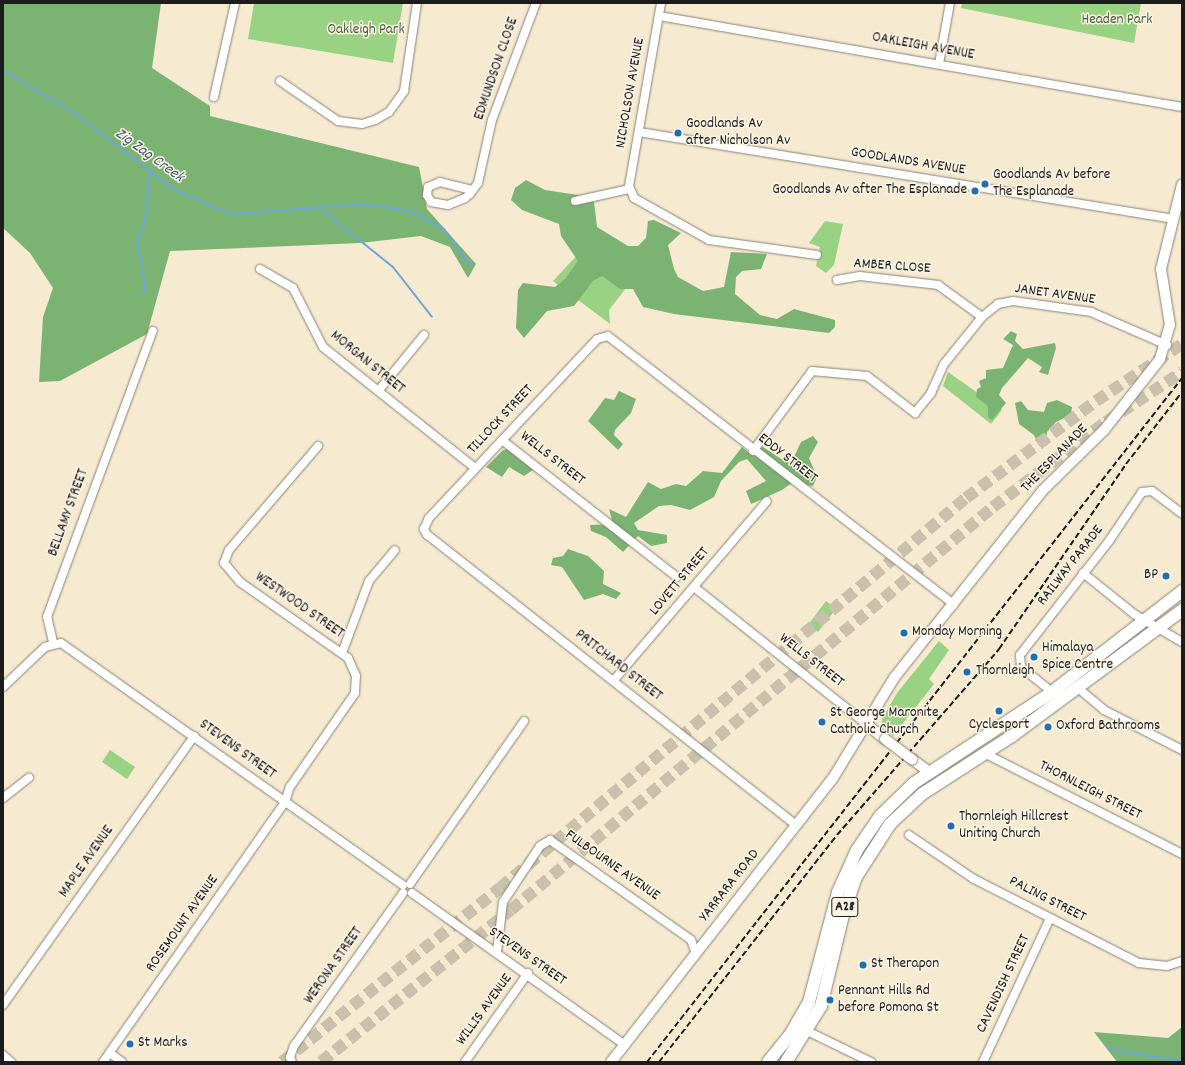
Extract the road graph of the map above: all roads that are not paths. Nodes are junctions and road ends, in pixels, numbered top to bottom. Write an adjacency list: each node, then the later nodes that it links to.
1 (235, 3): 9 (street)
2 (417, 3): 8 (street)
3 (536, 3): 14 (street, EDMUNDSON CLOSE)
4 (661, 3): 6 (street, NICHOLSON AVENUE)
5 (950, 3): 7 (street)
6 (659, 16): 7 (street, OAKLEIGH AVENUE); 11 (street, NICHOLSON AVENUE)
7 (940, 64): 10 (street, OAKLEIGH AVENUE)
8 (280, 81)
9 (214, 97)
10 (1182, 107)
11 (639, 132): 13 (street, NICHOLSON AVENUE); 16 (street, GOODLANDS AVENUE)
12 (1182, 185): 16 (main road)
13 (629, 189): 15 (street); 17 (street)
14 (472, 190): 14 (street, EDMUNDSON CLOSE)
15 (575, 201)
16 (1174, 219): 24 (main road)
17 (817, 255)
18 (260, 269): 25 (street, MORGAN STREET)
19 (837, 280): 20 (street, AMBER CLOSE)
20 (982, 317): 24 (street, JANET AVENUE); 28 (street, JANET AVENUE)
21 (153, 331): 42 (street, BELLAMY STREET)
22 (424, 335): 25 (street)
23 (605, 336): 26 (street, TILLOCK STREET); 28 (street, EDDY STREET)
24 (1167, 345): 38 (main road, THE ESPLANADE)
25 (379, 390): 29 (street, MORGAN STREET)
26 (502, 440): 29 (street, TILLOCK STREET); 35 (street, WELLS STREET)
27 (318, 446): 44 (street, WESTWOOD STREET)
28 (753, 451): 38 (street, EDDY STREET)
29 (475, 468): 32 (street, TILLOCK STREET)
30 (767, 501): 36 (street, LOVETT STREET)
31 (1182, 514): 34 (street, RAILWAY PARADE)
32 (424, 529): 45 (street, PRITCHARD STREET)
33 (395, 550): 44 (street)
34 (1083, 573): 40 (street); 48 (street, RAILWAY PARADE)
35 (678, 577)
36 (694, 587): 45 (street, LOVETT STREET); 50 (street, WELLS STREET)
37 (1182, 591): 40 (highway, A28)
38 (954, 604): 50 (main road, THE ESPLANADE)
39 (1182, 610): 41 (highway, A28)
40 (1143, 620): 41 (street); 48 (highway, A28)
41 (1157, 628): 43 (street); 47 (highway, A28)
42 (53, 642): 46 (street); 51 (street, STEVENS STREET)
43 (1182, 642)
44 (342, 653): 58 (street, WESTWOOD STREET)
45 (614, 680): 59 (street, PRITCHARD STREET)
46 (3, 687)
47 (1078, 688): 52 (street); 53 (highway, A28)
48 (1052, 692): 55 (highway, A28)
49 (524, 721): 62 (street, WERONA STREET)
50 (866, 723): 55 (main road, WELLS STREET, bridge); 59 (main road, YARRARA ROAD)
51 (194, 736): 58 (street, STEVENS STREET); 68 (street, MAPLE AVENUE)
52 (1182, 750)
53 (986, 754): 54 (highway, A28); 61 (street, THORNLEIGH STREET)
54 (970, 764): 55 (highway); 70 (highway, A28)
55 (929, 772): 69 (highway, A28)
56 (29, 778): 57 (street)
57 (3, 798)
58 (285, 802): 62 (street, STEVENS STREET); 72 (street, ROSEMOUNT AVENUE)
59 (796, 825): 65 (main road, YARRARA ROAD)
60 (908, 835): 63 (street, PALING STREET)
61 (1182, 854)
62 (405, 887): 64 (street, STEVENS STREET); 74 (street, WERONA STREET)
63 (1050, 918): 66 (street, PALING STREET); 83 (street, CAVENDISH STREET)
64 (497, 952): 65 (street, FULBOURNE AVENUE); 67 (street, STEVENS STREET)
65 (696, 954): 71 (main road, YARRARA ROAD)
66 (1182, 961)
67 (528, 973): 71 (street, STEVENS STREET); 78 (street, WILLIS AVENUE)
68 (3, 1005)
69 (796, 1026): 70 (street); 80 (highway, A28)
70 (808, 1032): 81 (highway, A28); 82 (street)
71 (625, 1045): 79 (main road, YARRARA ROAD)
72 (110, 1053): 76 (street, ROSEMOUNT AVENUE); 77 (street)
73 (3, 1055): 75 (street)
74 (291, 1060)
75 (12, 1062)
76 (103, 1062)
77 (122, 1062)
78 (465, 1062)
79 (611, 1062)
80 (768, 1062)
81 (786, 1062)
82 (871, 1062)
83 (983, 1062)

